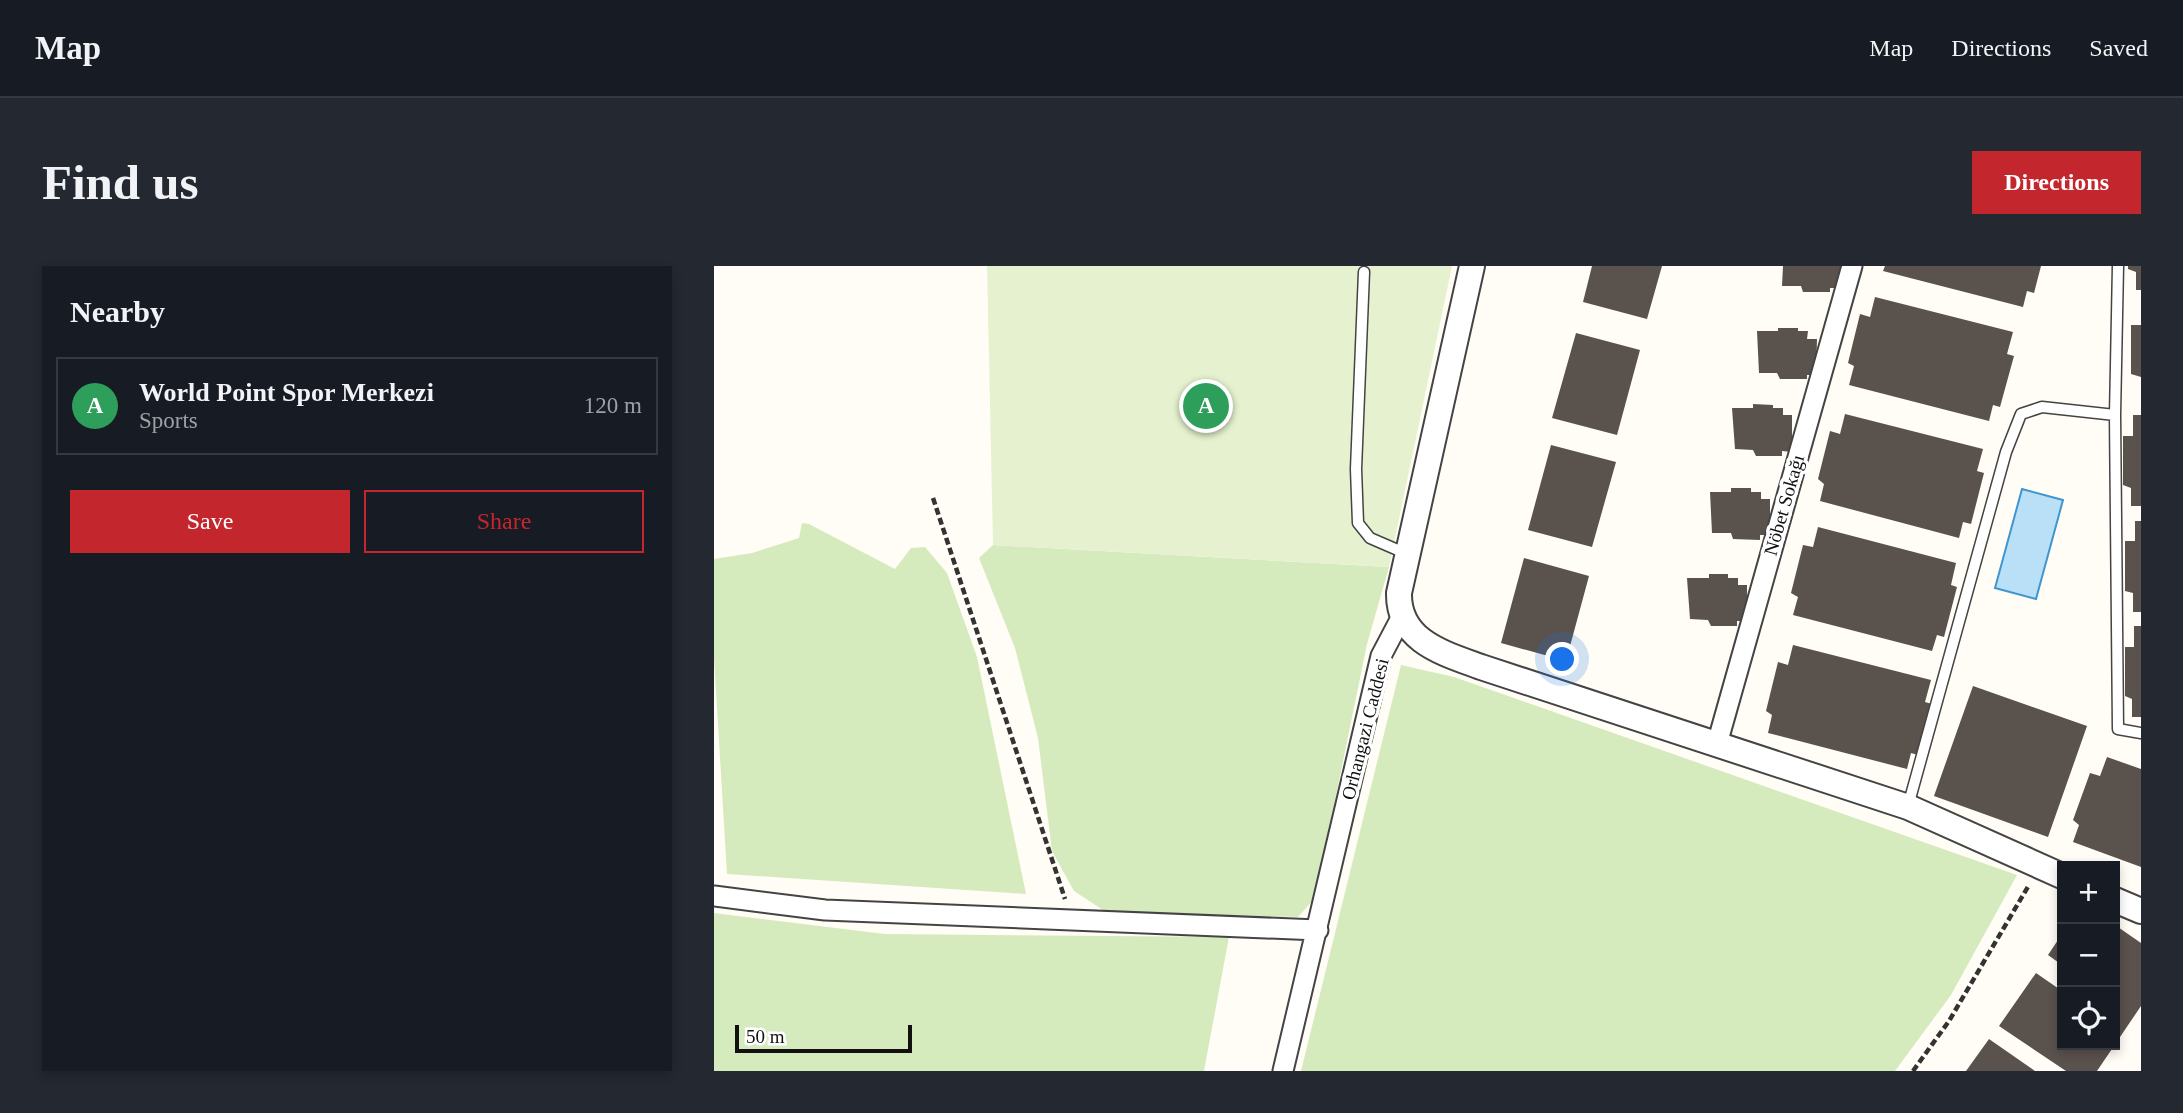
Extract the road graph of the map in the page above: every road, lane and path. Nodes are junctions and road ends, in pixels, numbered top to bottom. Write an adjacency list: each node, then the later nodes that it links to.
1 (1472, 266): 7 (street, Orhangazi Caddesi)
2 (1852, 266): 10 (street, Nöbet Sokağı)
3 (2118, 266): 5 (lane)
4 (1364, 272): 7 (lane)
5 (2115, 415): 9 (lane); 11 (lane)
6 (933, 498): 17 (path)
7 (1407, 554): 8 (street, Orhangazi Caddesi)
8 (1401, 618): 10 (street); 18 (street, Orhangazi Caddesi)
9 (2141, 733)
10 (1717, 744): 11 (street)
11 (1908, 807): 12 (street)
12 (2051, 871): 20 (path)
13 (714, 884): 14 (lane)
14 (714, 896): 17 (street)
15 (2120, 902): 16 (street)
16 (2141, 911)
17 (1072, 920): 18 (street)
18 (1318, 930): 19 (street, Orhangazi Caddesi)
19 (1283, 1071)
20 (1913, 1071)

